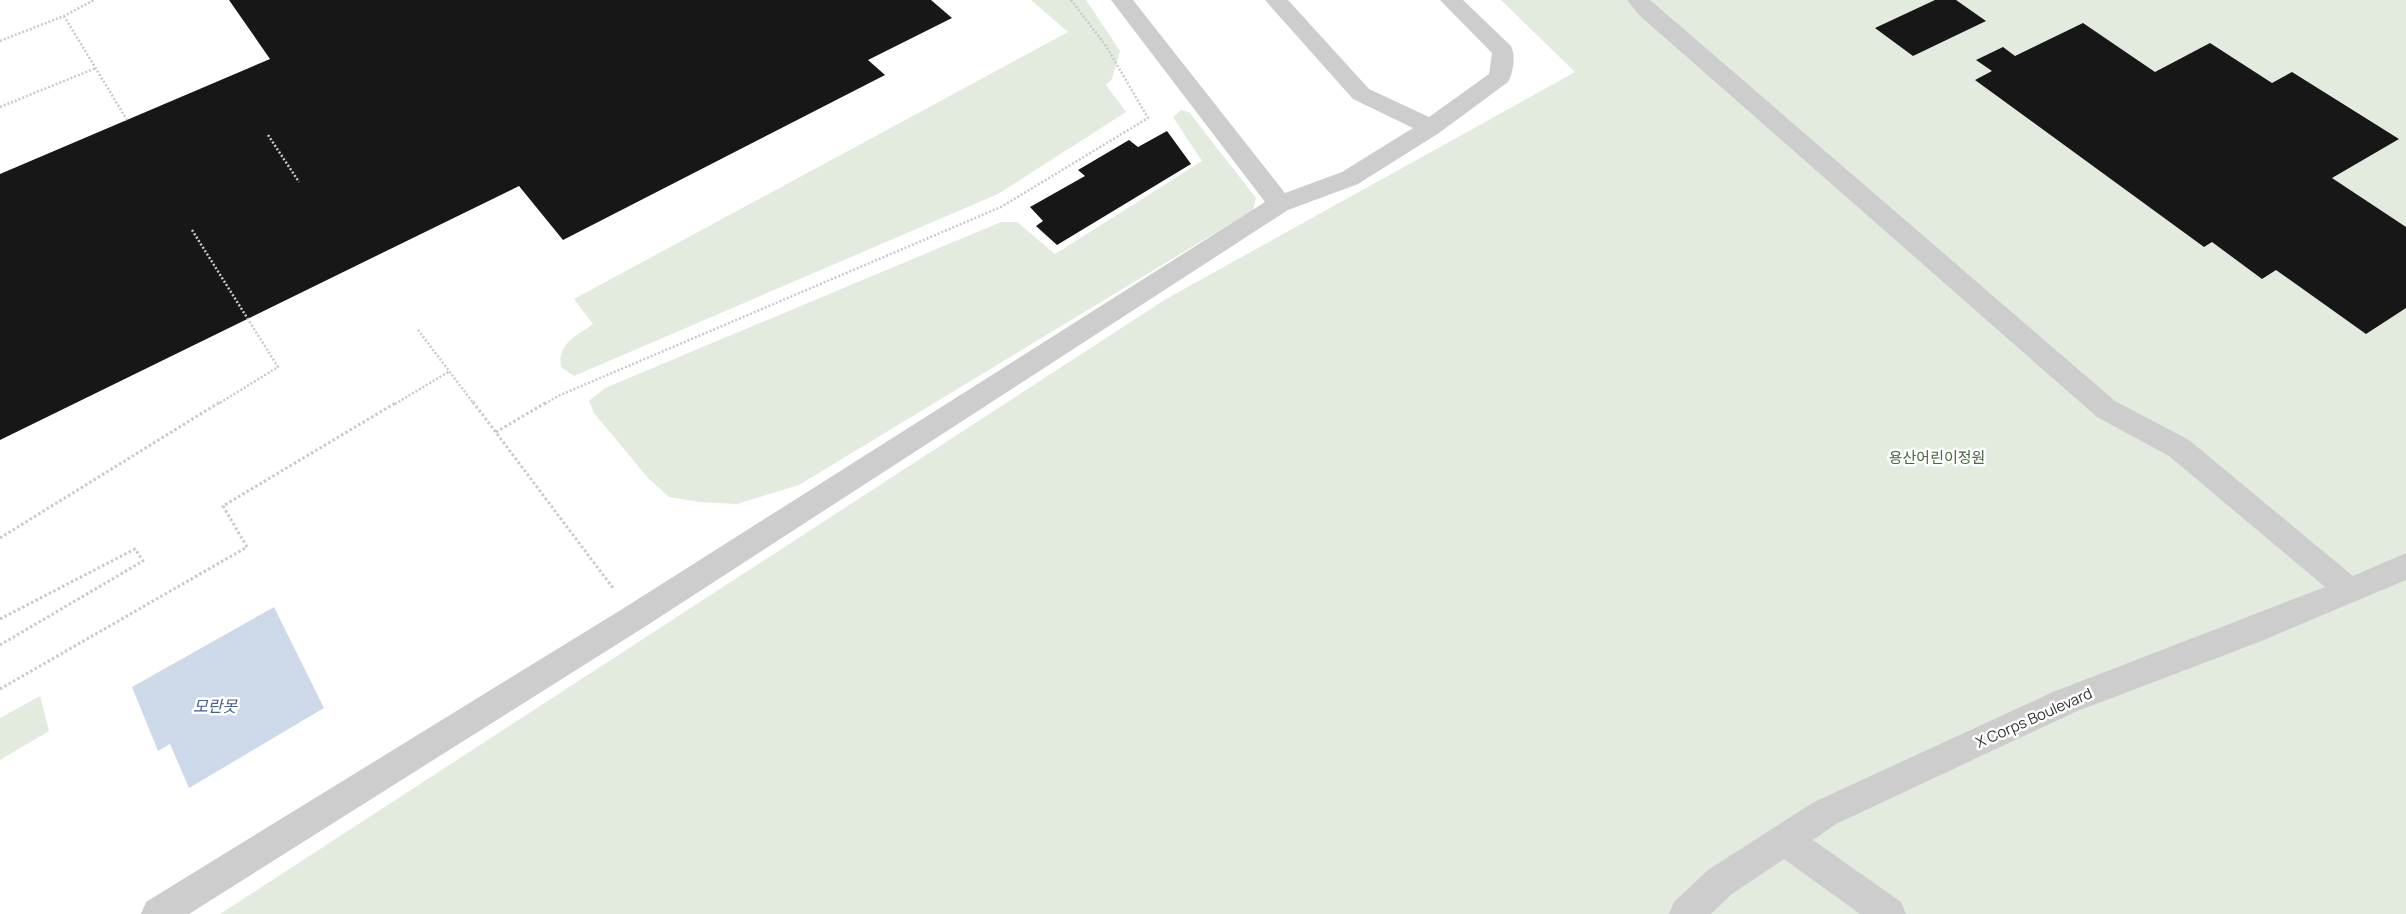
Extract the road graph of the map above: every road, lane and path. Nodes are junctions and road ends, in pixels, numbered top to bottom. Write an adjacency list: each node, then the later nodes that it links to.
1 (94, 0): 7 (path)
2 (1071, 0): 19 (path)
3 (1122, 0): 15 (lane)
4 (1276, 0): 12 (lane)
5 (1451, 0): 12 (lane)
6 (1638, 0): 22 (lane)
7 (64, 16): 8 (path); 9 (path)
8 (0, 41)
9 (96, 68): 10 (path); 11 (path)
10 (0, 107)
11 (128, 120)
12 (1431, 127): 15 (lane)
13 (268, 135): 14 (path)
14 (298, 182)
15 (1280, 204): 23 (lane)
16 (192, 230): 20 (path)
17 (418, 330): 18 (path)
18 (450, 371): 19 (path); 26 (path)
19 (496, 432): 23 (path)
20 (0, 538)
21 (2406, 566): 22 (lane, X Corps Boulevard)
22 (2349, 590): 27 (lane, X Corps Boulevard)
23 (635, 617): 28 (lane)
24 (0, 619): 25 (path)
25 (0, 645)
26 (0, 689)
27 (1783, 839): 29 (lane, X Corps Boulevard); 30 (lane)
28 (158, 914)
29 (1686, 914)
30 (1889, 914)

